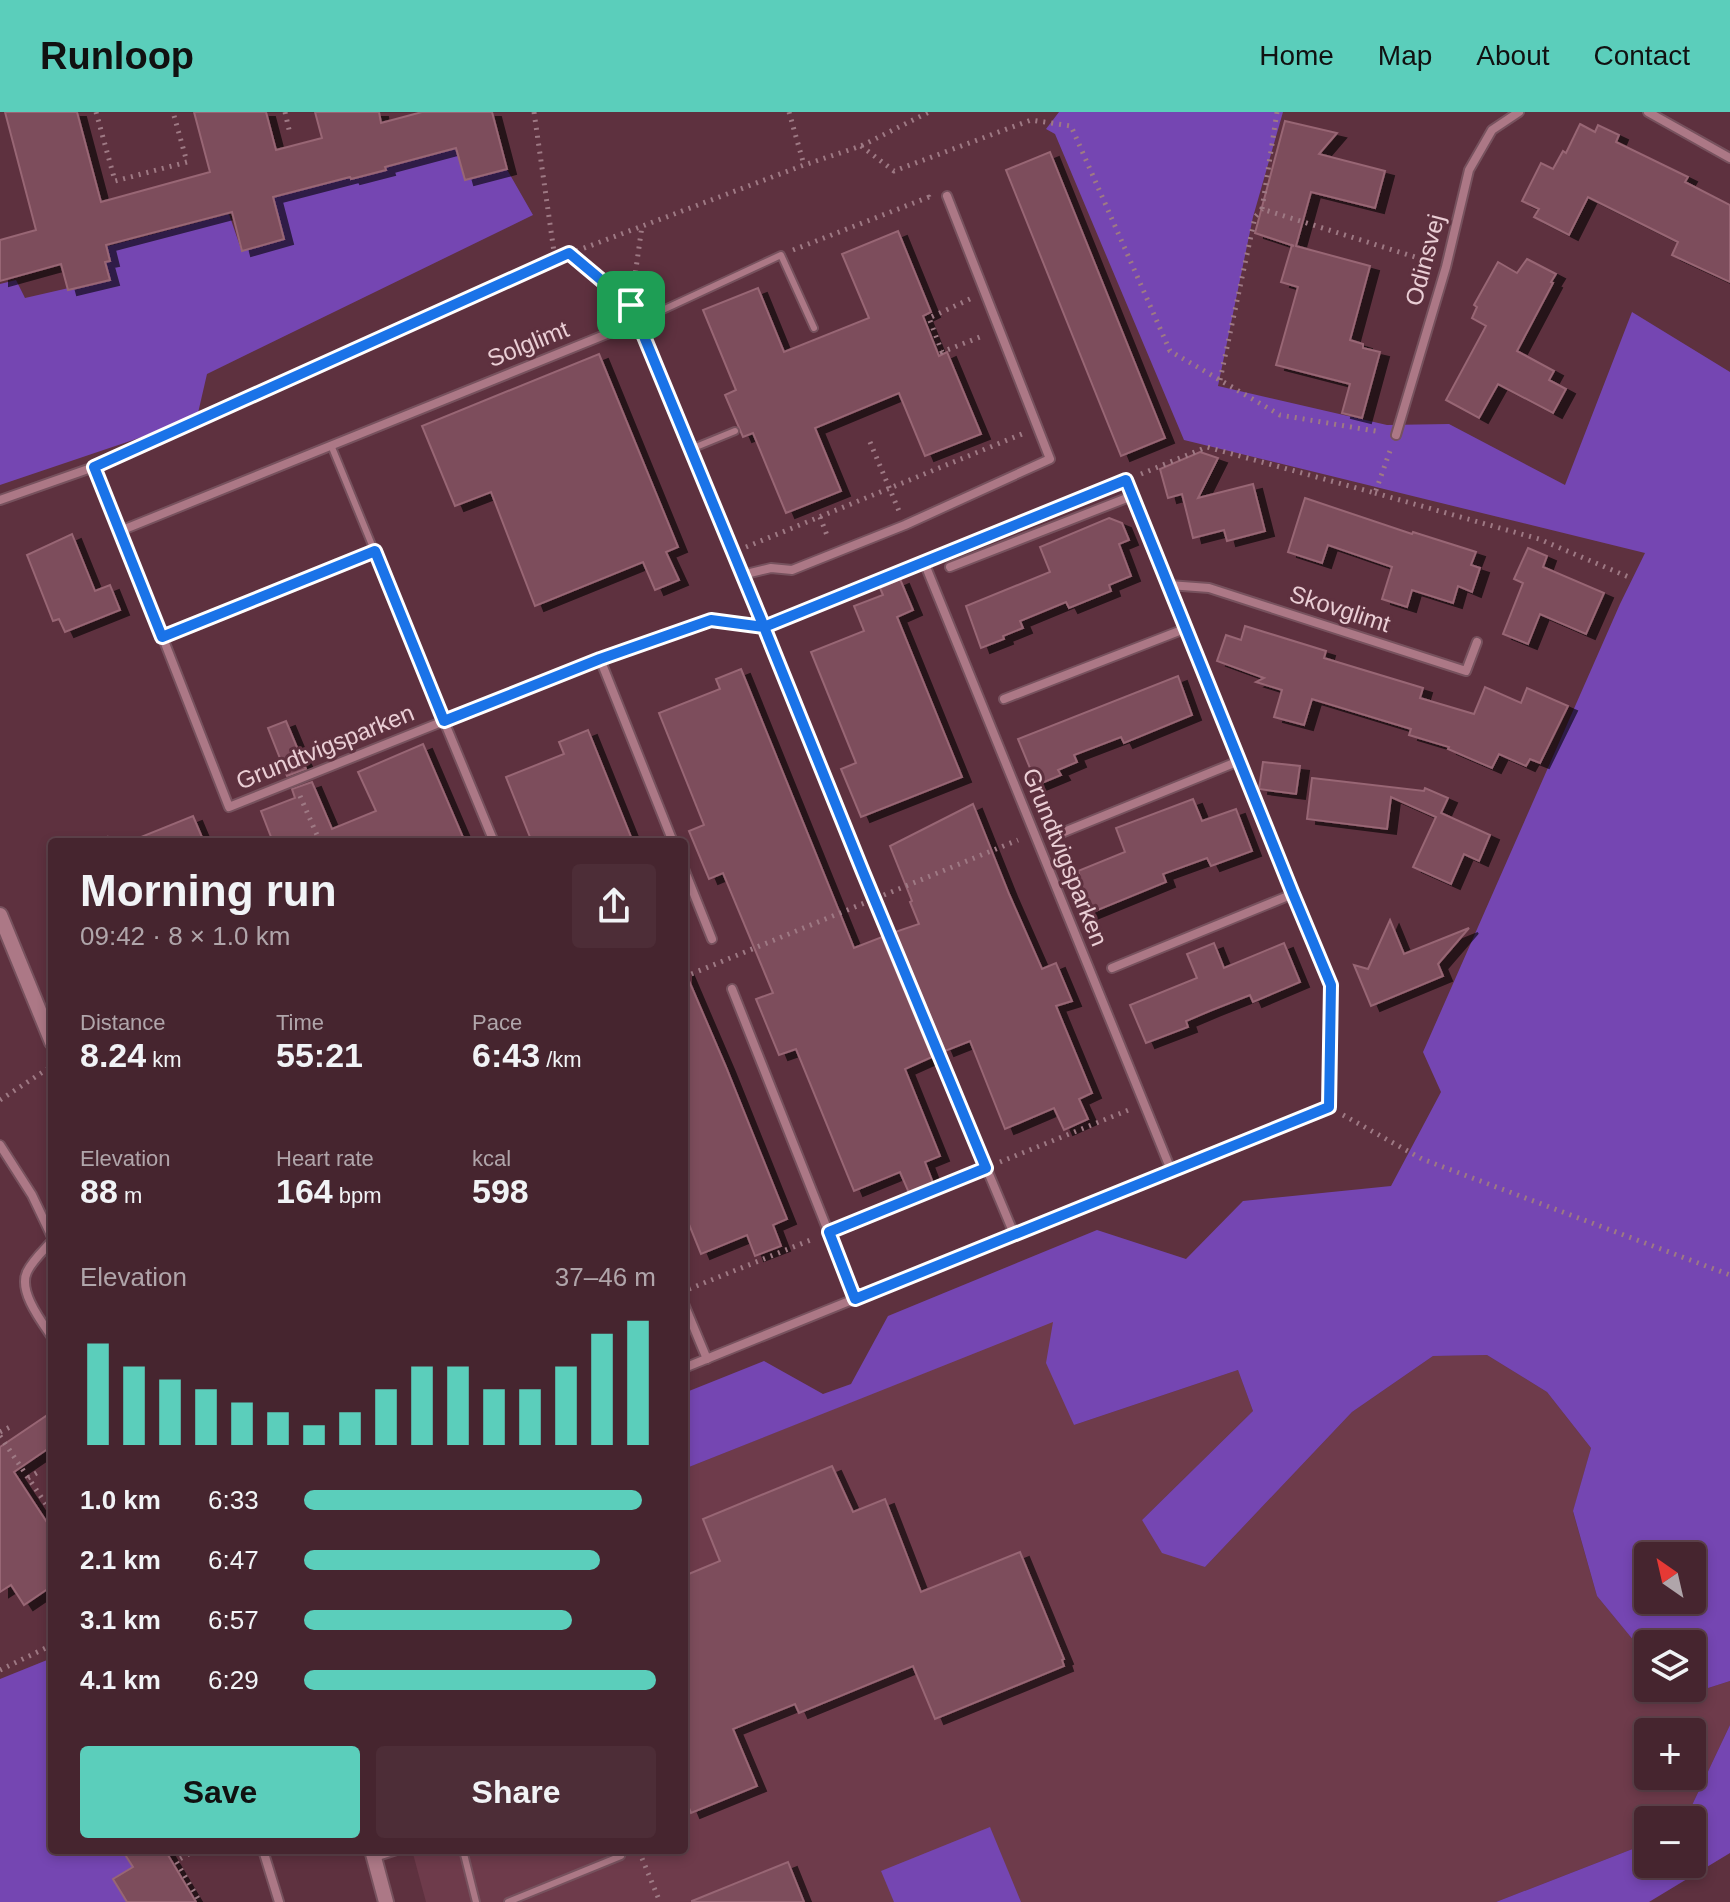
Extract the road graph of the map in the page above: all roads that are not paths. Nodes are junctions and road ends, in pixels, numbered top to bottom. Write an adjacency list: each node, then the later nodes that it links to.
1 (1519, 112): 8 (street, Odinsvej)
2 (1648, 112): 3 (street)
3 (1730, 158)
4 (947, 196): 10 (street)
5 (639, 321): 6 (lane); 9 (street, Solglimt); 10 (street)
6 (814, 328)
7 (735, 431): 10 (lane)
8 (1396, 435)
9 (331, 445): 14 (street, Solglimt); 22 (lane)
10 (691, 449)
11 (1126, 480): 12 (street)
12 (1132, 496): 15 (street); 16 (street)
13 (0, 500): 14 (street)
14 (120, 531): 22 (street, Grundtvigsparken)
15 (950, 567)
16 (1169, 585): 18 (street); 19 (street, Skovglimt)
17 (764, 627): 20 (street, Grundtvigsparken); 27 (street); 37 (street, Grundtvigsparken)
18 (1187, 628): 21 (street); 23 (street)
19 (1477, 642)
20 (600, 659): 22 (street, Grundtvigsparken); 26 (street)
21 (1004, 699)
22 (444, 721): 25 (street, Grundtvigsparken)
23 (1239, 761): 24 (street); 29 (street)
24 (1059, 834)
25 (492, 838)
26 (671, 838)
27 (863, 872)
28 (688, 879): 32 (street)
29 (1293, 894): 33 (street); 37 (street)
30 (0, 915): 35 (street)
31 (886, 928): 39 (street)
32 (712, 939)
33 (1112, 968)
34 (732, 989): 41 (street)
35 (48, 1032)
36 (0, 1145): 38 (street)
37 (1171, 1170): 39 (street)
38 (48, 1230)
39 (1014, 1234): 41 (street)
40 (48, 1244): 43 (street)
41 (855, 1299): 44 (street)
42 (688, 1314): 44 (street)
43 (48, 1331)
44 (707, 1359): 45 (street)
45 (688, 1366)
46 (264, 1854): 50 (street)
47 (373, 1854): 51 (street)
48 (464, 1854): 52 (lane)
49 (620, 1854): 53 (lane)
50 (279, 1902)
51 (386, 1902)
52 (476, 1902)
53 (508, 1902)

